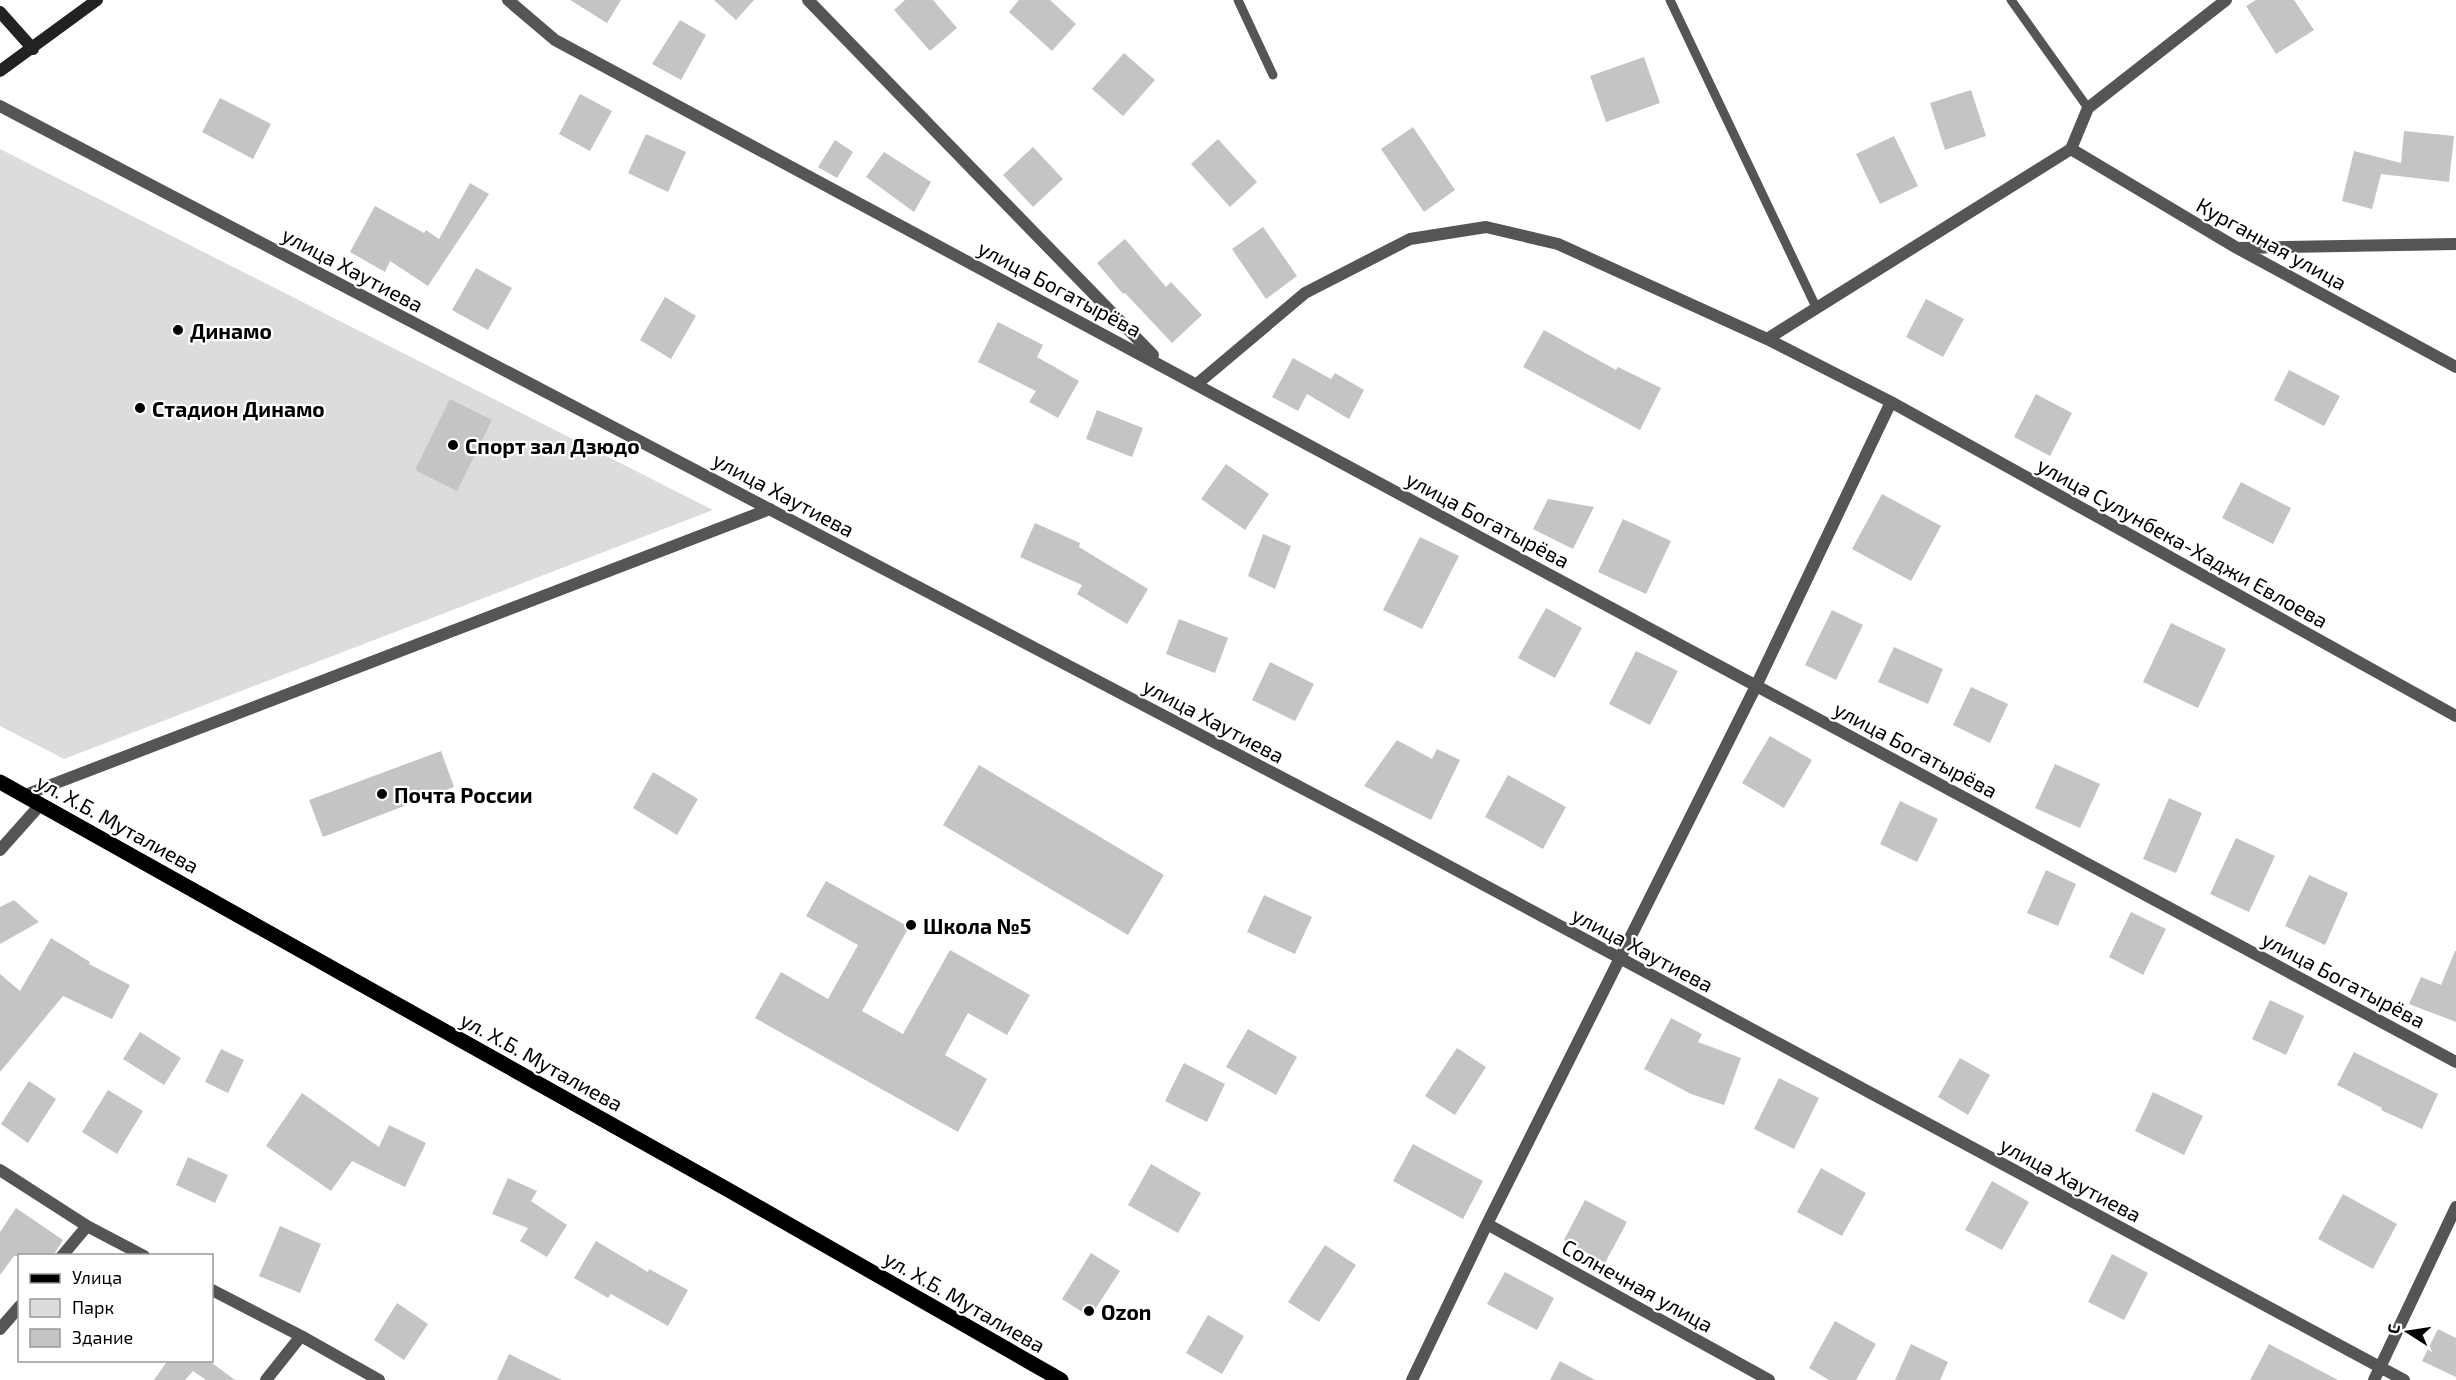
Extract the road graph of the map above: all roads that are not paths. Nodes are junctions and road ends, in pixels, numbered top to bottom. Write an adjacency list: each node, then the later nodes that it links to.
1 (97, 0): 9 (street)
2 (508, 0): 19 (street, улица Богатырёва)
3 (808, 0): 19 (street)
4 (1238, 0): 11 (lane)
5 (1670, 0): 17 (lane)
6 (2011, 0): 13 (lane)
7 (2226, 0): 13 (street)
8 (0, 12): 9 (street)
9 (33, 49): 10 (street)
10 (0, 71)
11 (1273, 75)
12 (0, 106): 23 (street, улица Хаутиева)
13 (2088, 108): 14 (street)
14 (2071, 148): 16 (street, Курганная улица); 17 (street)
15 (2456, 244): 16 (street)
16 (2237, 248): 20 (street, Курганная улица)
17 (1817, 309): 18 (street)
18 (1767, 339): 21 (street, улица Сулунбека-Хаджи Евлоева); 22 (street, улица Сулунбека-Хаджи Евлоева)
19 (1162, 365): 21 (street, улица Богатырёва)
20 (2456, 367)
21 (1197, 384): 24 (street, улица Богатырёва)
22 (1891, 402): 24 (street); 25 (street, улица Сулунбека-Хаджи Евлоева)
23 (770, 509): 27 (street); 30 (street, улица Хаутиева)
24 (1756, 686): 30 (street); 31 (street, улица Богатырёва)
25 (2456, 716)
26 (0, 782): 27 (main road, ул. Х.Б. Муталиева)
27 (25, 795): 28 (main road, ул. Х.Б. Муталиева)
28 (42, 804): 29 (street); 45 (main road, ул. Х.Б. Муталиева)
29 (0, 850)
30 (1619, 958): 34 (street); 42 (street, улица Хаутиева)
31 (2456, 1062)
32 (0, 1170): 35 (street)
33 (2456, 1207): 42 (street)
34 (1487, 1224): 46 (street); 47 (street, Солнечная улица)
35 (87, 1227): 36 (street); 37 (street)
36 (64, 1254)
37 (140, 1254)
38 (213, 1291): 41 (street)
39 (18, 1308): 40 (street)
40 (0, 1329)
41 (301, 1336): 43 (street); 44 (street)
42 (2380, 1367): 48 (street); 49 (street, улица Хаутиева)
43 (266, 1380)
44 (379, 1380)
45 (1061, 1380)
46 (1412, 1380)
47 (1769, 1380)
48 (2374, 1380)
49 (2404, 1380)

